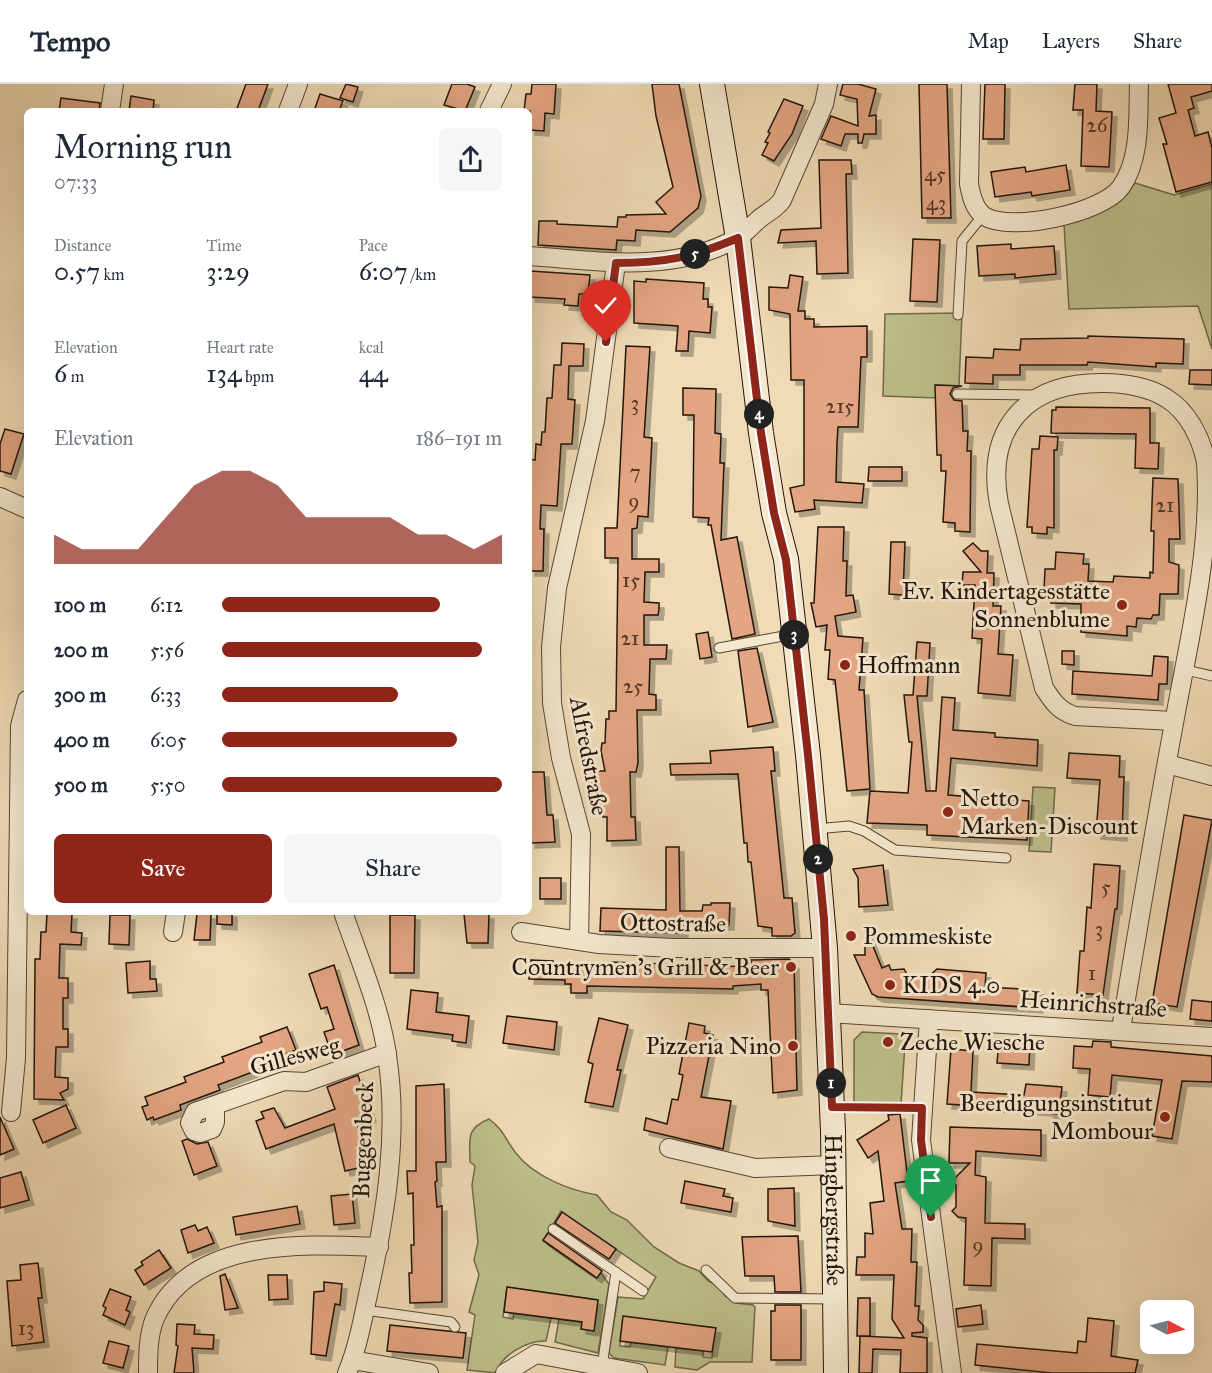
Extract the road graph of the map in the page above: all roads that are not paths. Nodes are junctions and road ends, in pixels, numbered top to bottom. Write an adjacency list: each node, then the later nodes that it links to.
1 (114, 84): 8 (street)
2 (298, 84): 9 (street)
3 (502, 84): 10 (street)
4 (712, 84): 12 (street, Hingbergstraße)
5 (828, 84): 12 (street)
6 (971, 84): 11 (street)
7 (1139, 84): 11 (street)
8 (110, 108)
9 (289, 108)
10 (490, 108)
11 (982, 215): 15 (lane)
12 (738, 238): 14 (street); 20 (street, Hingbergstraße)
13 (532, 256): 14 (street)
14 (616, 263): 35 (street, Alfredstraße)
15 (958, 315)
16 (957, 394): 17 (lane)
17 (1042, 396): 22 (street); 25 (street)
18 (0, 497): 19 (street)
19 (24, 503)
20 (794, 634): 21 (lane); 28 (street, Hingbergstraße)
21 (719, 648)
22 (1186, 670): 23 (lane); 25 (street)
23 (1212, 676)
24 (24, 711): 30 (street)
25 (1174, 721): 26 (street)
26 (1167, 764): 27 (street); 39 (street)
27 (1212, 776)
28 (815, 829): 29 (lane); 36 (street, Hingbergstraße)
29 (1006, 858)
30 (15, 896): 45 (street)
31 (176, 915): 33 (street)
32 (344, 915): 41 (street, Buggenbeck)
33 (173, 932)
34 (521, 932): 35 (street, Ottostraße)
35 (579, 940): 36 (street, Ottostraße)
36 (825, 948): 37 (street, Hingbergstraße)
37 (828, 1013): 38 (street, Heinrichstraße); 43 (street, Hingbergstraße)
38 (929, 1019): 39 (street, Heinrichstraße); 44 (street)
39 (1121, 1029): 40 (street, Heinrichstraße)
40 (1212, 1037)
41 (387, 1053): 42 (street, Gillesweg); 49 (street, Buggenbeck)
42 (215, 1105)
43 (832, 1107): 44 (lane); 47 (street, Hingbergstraße)
44 (922, 1108): 64 (street)
45 (11, 1112)
46 (669, 1148): 47 (street)
47 (834, 1165): 53 (street, Hingbergstraße)
48 (553, 1229): 51 (lane)
49 (379, 1247): 54 (street, Buggenbeck); 59 (street)
50 (706, 1270): 53 (lane)
51 (616, 1272): 52 (lane); 56 (lane)
52 (644, 1291)
53 (836, 1299): 63 (street, Hingbergstraße)
54 (365, 1310): 55 (lane); 57 (street, Buggenbeck)
55 (455, 1327)
56 (602, 1366): 61 (street); 62 (street)
57 (350, 1367): 58 (street)
58 (407, 1371): 60 (street)
59 (148, 1373)
60 (429, 1373)
61 (505, 1373)
62 (638, 1373)
63 (836, 1373)
64 (952, 1373)

